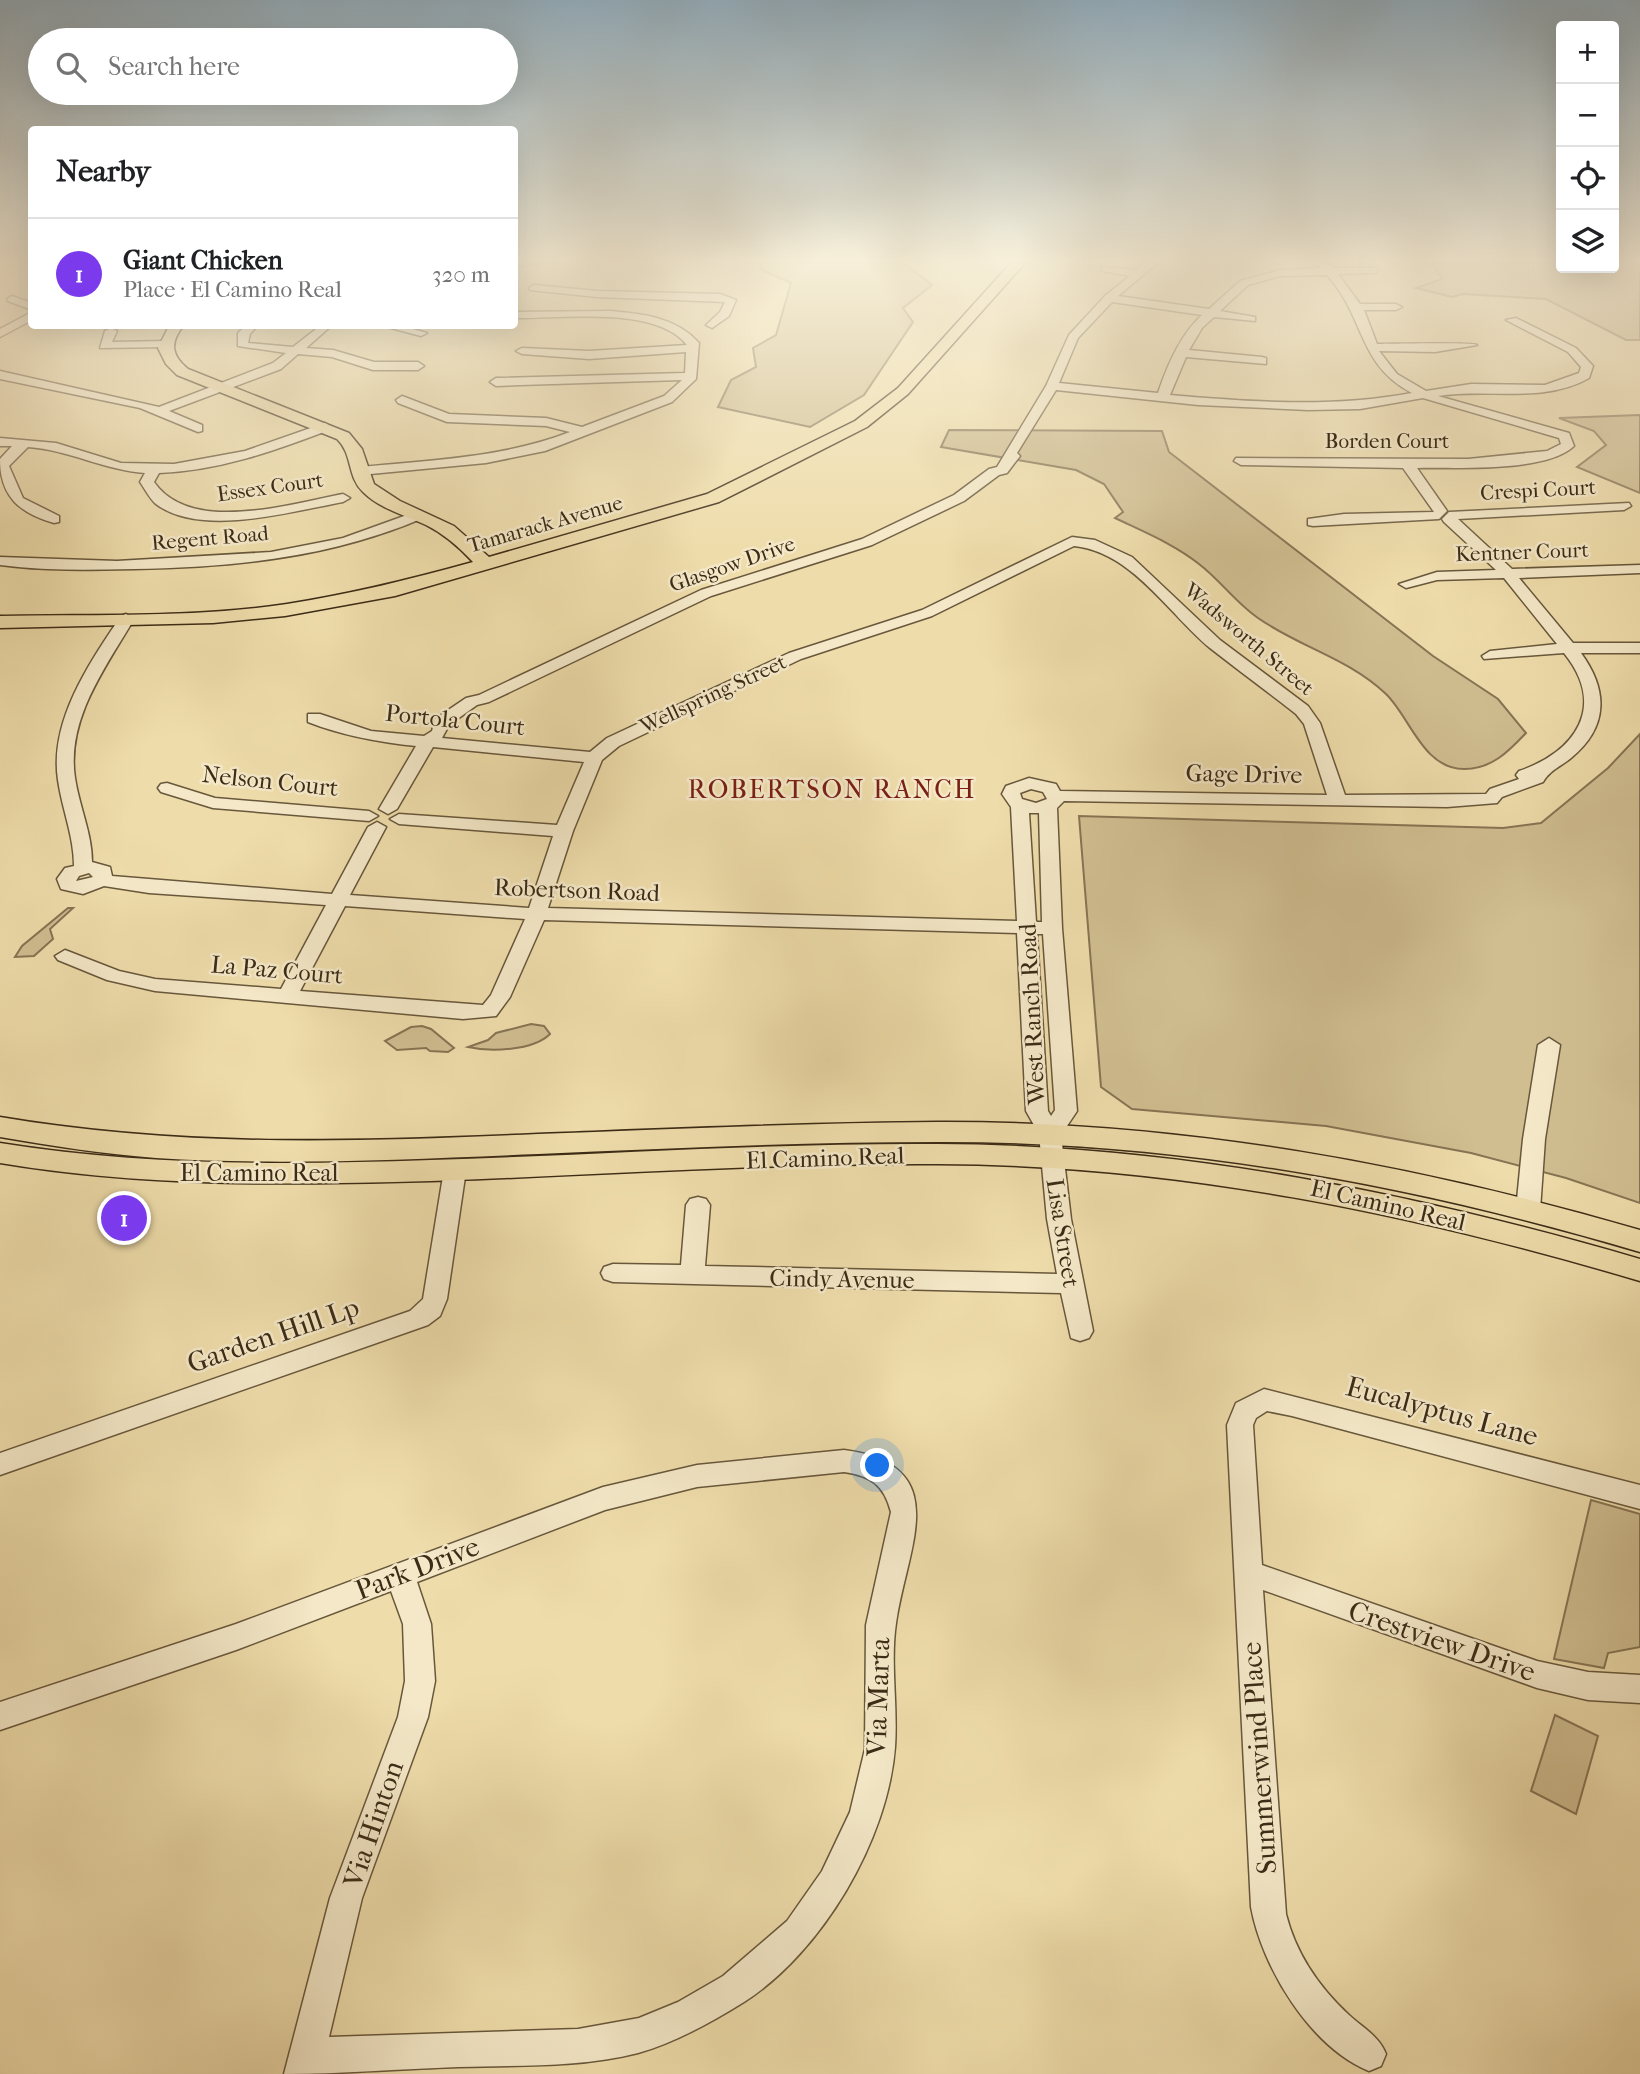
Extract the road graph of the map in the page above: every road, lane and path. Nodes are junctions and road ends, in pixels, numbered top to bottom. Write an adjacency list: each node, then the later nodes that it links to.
1 (168, 360): 17 (main road)
2 (285, 360): 17 (street)
3 (352, 360): 12 (street)
4 (692, 360): 14 (street)
5 (931, 360): 39 (main road, Tamarack Avenue)
6 (1063, 360): 16 (street, Glasgow Drive)
7 (1178, 360): 19 (street)
8 (1250, 360): 11 (street)
9 (1381, 360): 18 (street)
10 (1582, 360): 18 (street)
11 (1262, 361)
12 (418, 366)
13 (0, 375): 21 (street)
14 (690, 376): 15 (street); 24 (street)
15 (496, 382)
16 (1052, 386): 19 (street); 49 (street, Glasgow Drive)
17 (220, 389): 21 (street); 23 (main road)
18 (1430, 395): 19 (street); 28 (street, Borden Court)
19 (1163, 397)
20 (402, 400): 24 (street)
21 (159, 411): 22 (street)
22 (198, 428)
23 (325, 428): 29 (street); 30 (main road)
24 (585, 432): 30 (street)
25 (0, 442): 26 (street)
26 (26, 442): 29 (street); 35 (street)
27 (1241, 461): 28 (street, Borden Court)
28 (1408, 463): 34 (street, Gage Drive)
29 (155, 469): 31 (street, Essex Court)
30 (360, 471): 33 (main road)
31 (343, 498)
32 (1625, 506): 34 (street, Crespi Court)
33 (418, 515): 38 (street, Regent Road); 39 (main road)
34 (1444, 515): 36 (street, Crespi Court); 41 (street, Gage Drive)
35 (54, 519)
36 (1313, 522)
37 (1090, 543): 50 (street, Wellspring Street); 53 (street, Wadsworth Street)
38 (0, 561)
39 (487, 565): 43 (main road, Tamarack Avenue)
40 (1640, 569): 41 (street, Kentner Court)
41 (1509, 573): 42 (street, Kentner Court); 45 (street, Gage Drive)
42 (1406, 584)
43 (126, 619): 44 (main road, Tamarack Avenue); 58 (street, Robertson Road)
44 (0, 622)
45 (1568, 648): 46 (street); 47 (street); 53 (street, Gage Drive)
46 (1640, 648)
47 (1490, 656)
48 (314, 718): 49 (street, Portola Court)
49 (434, 736): 50 (street, Portola Court); 55 (street)
50 (594, 758): 57 (street)
51 (167, 788): 56 (street, Nelson Court)
52 (1053, 801): 53 (street, Gage Drive); 54 (street, Gage Drive); 54 (street); 61 (street, West Ranch Road)
53 (1338, 801)
54 (1020, 806): 60 (street, West Ranch Road)
55 (393, 814): 56 (street); 57 (street)
56 (373, 821): 58 (street)
57 (564, 831): 59 (street)
58 (337, 901): 59 (street, Robertson Road); 63 (street)
59 (537, 915): 60 (street, Robertson Road); 63 (street, La Paz Court)
60 (1025, 928): 61 (street, Robertson Road); 66 (street, West Ranch Road)
61 (1052, 928): 66 (street, West Ranch Road)
62 (65, 956): 63 (street, La Paz Court)
63 (287, 996)
64 (1549, 1045): 70 (street)
65 (0, 1126): 66 (main road, El Camino Real)
66 (1050, 1146): 68 (main road, El Camino Real); 70 (main road, El Camino Real); 72 (main road, El Camino Real); 75 (street, Lisa Street)
67 (0, 1153): 68 (main road, El Camino Real)
68 (455, 1170): 79 (street, Garden Hill Lp)
69 (698, 1205): 74 (street)
70 (1528, 1210): 71 (main road, El Camino Real)
71 (1640, 1241)
72 (1640, 1270)
73 (613, 1273): 74 (street, Cindy Avenue)
74 (692, 1275): 75 (street, Cindy Avenue)
75 (1070, 1284): 76 (street, Lisa Street)
76 (1080, 1331)
77 (1240, 1425): 80 (street, Eucalyptus Lane); 81 (street, Summerwind Place)
78 (844, 1461): 82 (street, Park Drive); 86 (street, Via Marta)
79 (0, 1464)
80 (1640, 1497)
81 (1247, 1573): 83 (street, Crestview Drive); 85 (street, Summerwind Place)
82 (400, 1574): 84 (street, Park Drive); 86 (street, Via Hinton)
83 (1640, 1689)
84 (0, 1716)
85 (1369, 2054)
86 (304, 2064)

